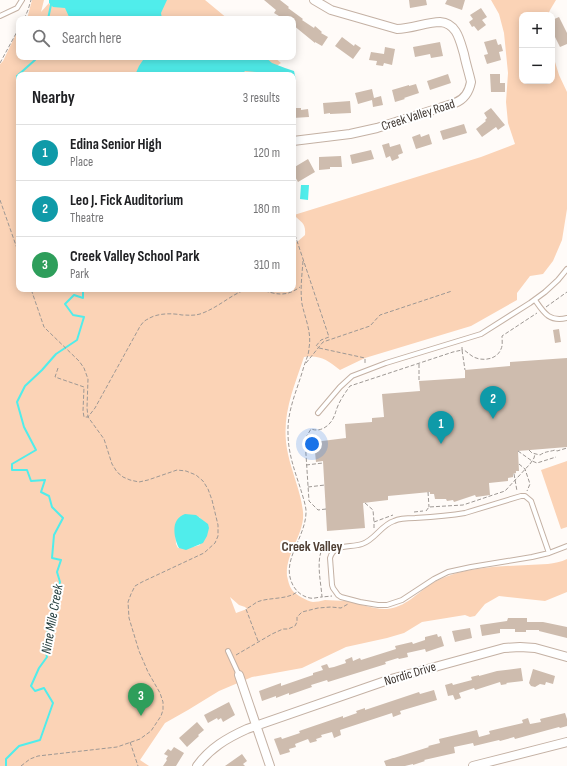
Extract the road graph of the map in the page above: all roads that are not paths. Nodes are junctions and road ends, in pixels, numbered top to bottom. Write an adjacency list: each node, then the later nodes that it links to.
1 (22, 0): 3 (lane)
2 (314, 0): 4 (street, Creek Valley Road)
3 (0, 16)
4 (296, 141)
5 (567, 269): 6 (lane)
6 (535, 300): 7 (lane); 8 (lane)
7 (567, 318)
8 (318, 413)
9 (567, 546): 10 (lane)
10 (549, 553): 10 (lane)
11 (228, 651): 13 (lane)
12 (567, 657): 14 (street, Nordic Drive)
13 (239, 675): 14 (street)
14 (256, 725): 17 (street, Nordic Drive); 18 (street)
15 (567, 742): 16 (street)
16 (494, 763): 19 (street)
17 (196, 766)
18 (270, 766)
19 (473, 766)

